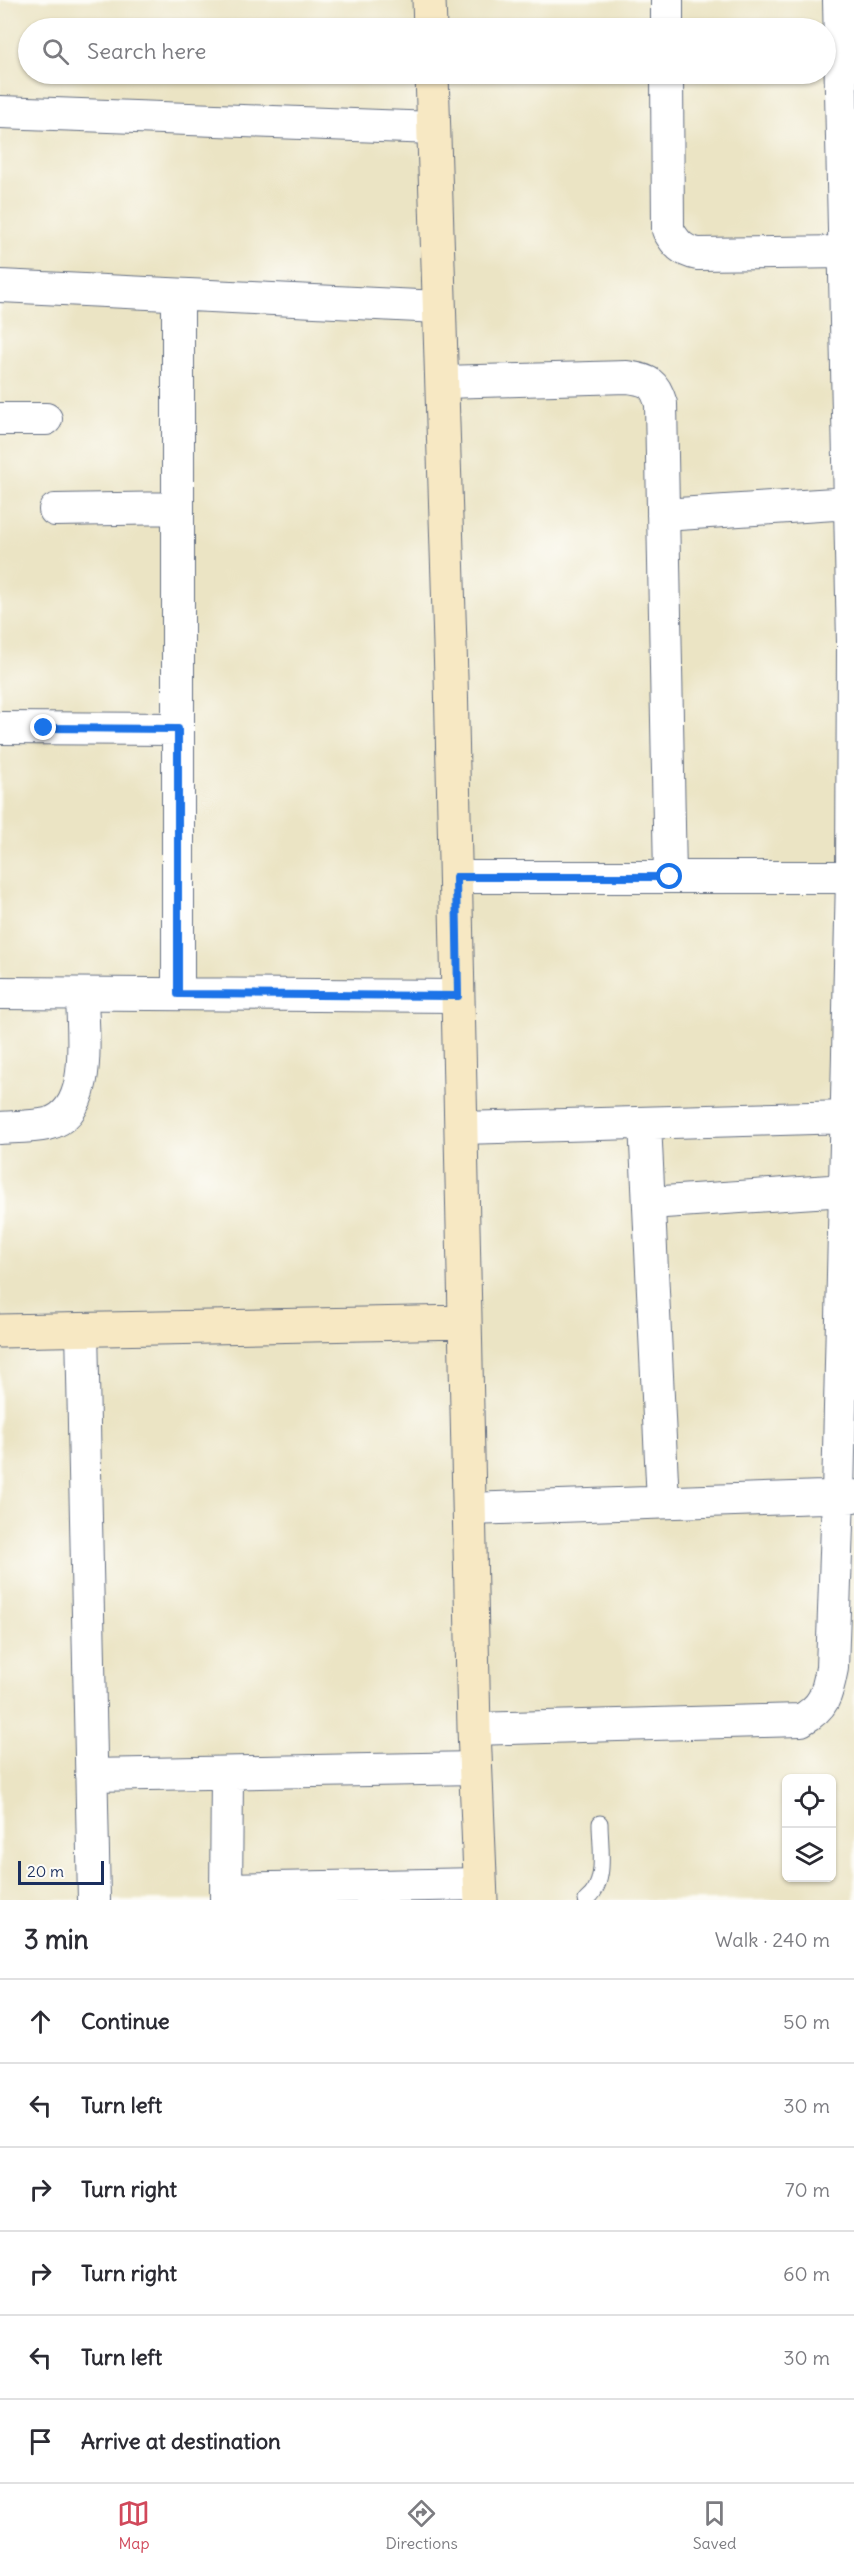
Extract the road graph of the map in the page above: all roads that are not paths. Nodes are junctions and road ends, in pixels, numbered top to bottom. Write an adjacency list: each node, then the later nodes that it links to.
1 (429, 0): 4 (street)
2 (667, 0): 5 (street)
3 (844, 8): 10 (street)
4 (430, 18)
5 (667, 18)
6 (432, 84): 9 (street)
7 (668, 84): 11 (street)
8 (0, 112): 9 (street)
9 (434, 128): 14 (street)
10 (848, 198): 11 (street)
11 (845, 252): 18 (street)
12 (0, 286): 13 (street)
13 (178, 294): 14 (street); 19 (street)
14 (439, 307): 15 (street)
15 (442, 382): 21 (street); 25 (street)
16 (0, 418): 17 (street)
17 (46, 418)
18 (850, 503): 21 (street); 22 (street)
19 (178, 508): 20 (street); 24 (street)
20 (55, 510)
21 (663, 515): 26 (street)
22 (854, 643): 27 (street)
23 (0, 728): 24 (street)
24 (178, 729): 30 (street)
25 (456, 877): 26 (street); 31 (street)
26 (670, 877): 27 (street)
27 (852, 877): 32 (street)
28 (0, 993): 29 (street)
29 (82, 994): 30 (street); 34 (street)
30 (178, 994): 31 (street)
31 (458, 996): 35 (street)
32 (847, 1117): 33 (street); 36 (street)
33 (645, 1123): 35 (street); 37 (street)
34 (0, 1128)
35 (461, 1128): 38 (street)
36 (845, 1190): 37 (street); 41 (street)
37 (649, 1203): 42 (street)
38 (465, 1322): 39 (street); 43 (street)
39 (82, 1329): 40 (street); 47 (street)
40 (0, 1331)
41 (846, 1496): 42 (street); 44 (street)
42 (663, 1502): 43 (street)
43 (470, 1509): 44 (street)
44 (474, 1729): 45 (street)
45 (476, 1768): 46 (street); 50 (street)
46 (227, 1773): 47 (street); 49 (street)
47 (91, 1775): 51 (street)
48 (600, 1823): 52 (lane)
49 (226, 1894): 50 (street)
50 (482, 1896)
51 (94, 1900)
52 (586, 1900)

